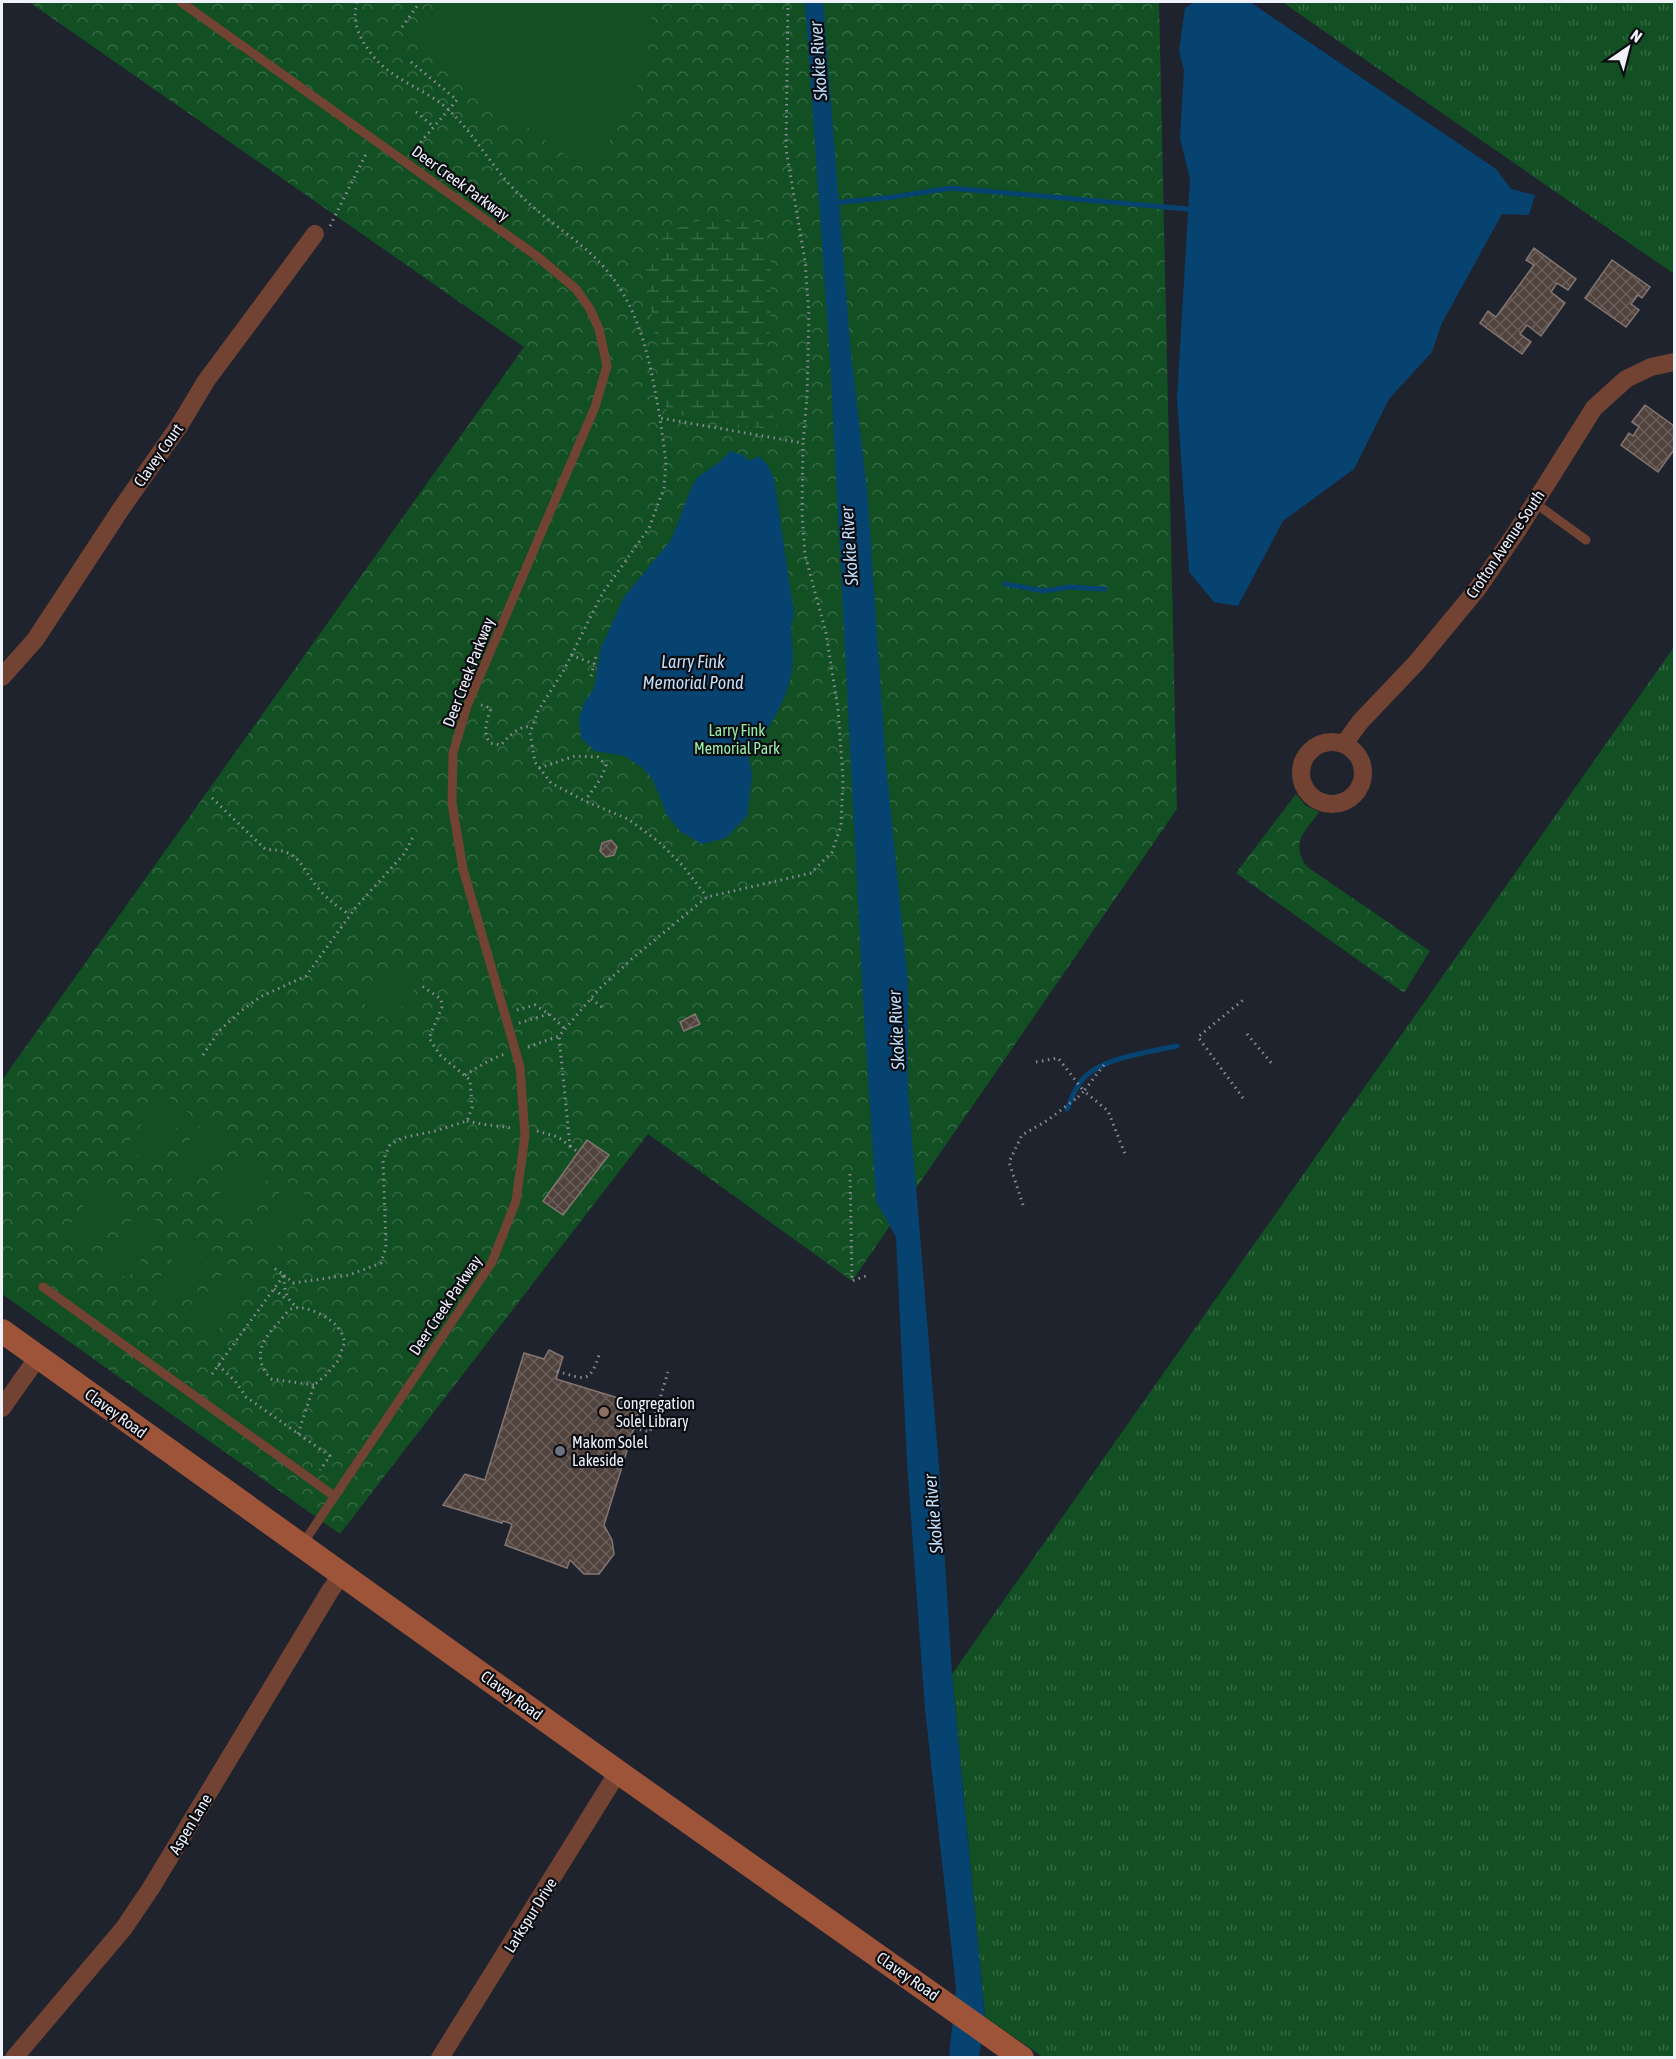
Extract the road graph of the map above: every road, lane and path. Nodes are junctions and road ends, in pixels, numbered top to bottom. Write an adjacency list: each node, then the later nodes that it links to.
1 (181, 2): 10 (lane, Deer Creek Parkway)
2 (357, 2): 7 (path)
3 (420, 2): 5 (path)
4 (788, 2): 15 (path)
5 (402, 27)
6 (411, 62): 7 (path)
7 (448, 110): 9 (path); 14 (path)
8 (416, 112): 9 (path)
9 (434, 126): 11 (path)
10 (376, 141): 11 (lane, Deer Creek Parkway); 12 (path)
11 (399, 158): 23 (lane, Deer Creek Parkway)
12 (321, 232): 22 (street, Clavey Court)
13 (1674, 362): 16 (street, Crofton Avenue South)
14 (660, 418): 15 (path); 19 (path)
15 (803, 443): 30 (path)
16 (1535, 503): 17 (lane); 25 (street, Crofton Avenue South)
17 (1586, 540)
18 (597, 653): 20 (path)
19 (571, 655): 20 (path); 24 (path)
20 (594, 664): 21 (path)
21 (591, 676)
22 (2, 677)
23 (470, 700): 24 (path); 36 (lane, Deer Creek Parkway)
24 (532, 727): 26 (path)
25 (1344, 744)
26 (539, 768): 28 (path); 28 (path)
27 (212, 798): 31 (path)
28 (585, 801): 30 (path)
29 (412, 837): 31 (path)
30 (707, 897): 33 (path)
31 (350, 915): 43 (path)
32 (419, 984): 47 (path)
33 (591, 999): 35 (path); 39 (path)
34 (1243, 1000): 49 (path)
35 (603, 1007)
36 (505, 1013): 37 (path); 38 (lane, Deer Creek Parkway)
37 (549, 1014): 38 (path); 39 (path)
38 (508, 1026): 42 (lane, Deer Creek Parkway)
39 (565, 1029): 41 (path)
40 (1247, 1034): 46 (path)
41 (559, 1036): 42 (path); 52 (path)
42 (516, 1052): 47 (path); 51 (lane, Deer Creek Parkway)
43 (203, 1055)
44 (1036, 1062): 48 (path)
45 (1104, 1065): 48 (path)
46 (1273, 1065)
47 (465, 1075): 50 (path)
48 (1084, 1091): 54 (path); 56 (path)
49 (1243, 1098)
50 (467, 1121): 51 (path); 58 (path)
51 (524, 1129): 52 (path); 76 (lane, Deer Creek Parkway)
52 (570, 1146): 53 (path)
53 (578, 1152)
54 (1125, 1154)
55 (850, 1174): 59 (path)
56 (1023, 1205)
57 (274, 1268): 58 (path)
58 (284, 1275): 61 (path); 62 (path)
59 (866, 1276)
60 (43, 1287): 76 (lane)
61 (274, 1289): 62 (path); 67 (path)
62 (288, 1300): 63 (path)
63 (298, 1308): 71 (path); 71 (path)
64 (2, 1331): 66 (main road, Clavey Road)
65 (600, 1352): 68 (path)
66 (38, 1357): 72 (street); 77 (main road, Clavey Road)
67 (218, 1365): 70 (path); 74 (path)
68 (557, 1371)
69 (668, 1372): 73 (path)
70 (212, 1374)
71 (314, 1384): 74 (path)
72 (2, 1408)
73 (634, 1428)
74 (298, 1434): 75 (path)
75 (319, 1472)
76 (334, 1496): 77 (lane, Deer Creek Parkway)
77 (302, 1545): 78 (main road, Clavey Road)
78 (342, 1574): 79 (main road, Clavey Road); 80 (street, Aspen Lane)
79 (618, 1772): 81 (street, Larkspur Drive); 82 (main road, Clavey Road)
80 (14, 2058)
81 (440, 2058)
82 (1022, 2058)

